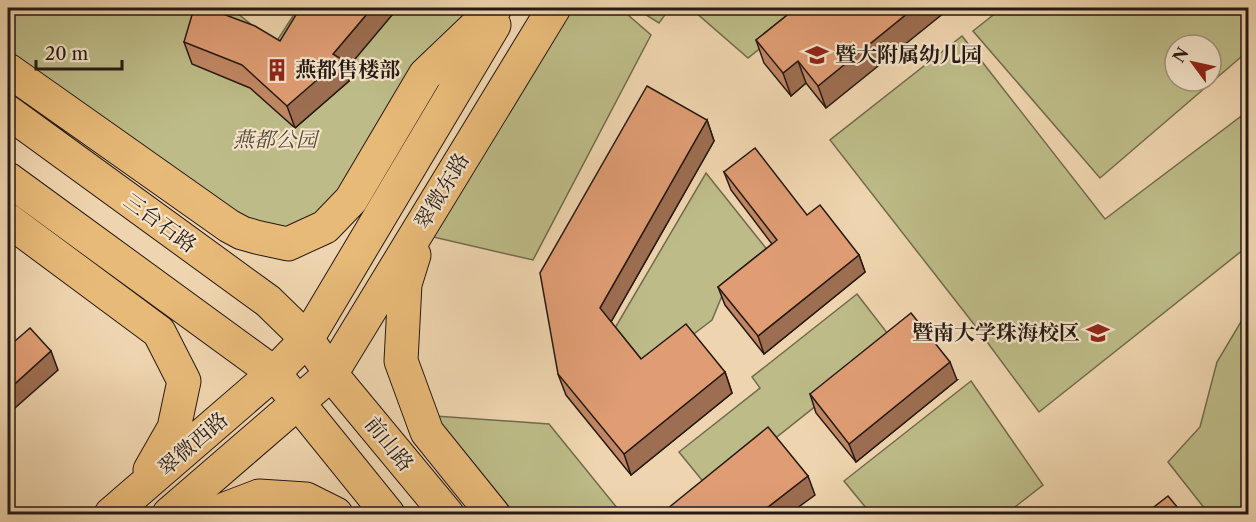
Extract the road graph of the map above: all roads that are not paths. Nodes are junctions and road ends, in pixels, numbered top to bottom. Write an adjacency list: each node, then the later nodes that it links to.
1 (495, 8): 4 (main road)
2 (504, 8): 9 (main road, 翠微东路)
3 (554, 8): 7 (main road, 翠微东路)
4 (8, 70)
5 (8, 112): 9 (main road, 三台石路)
6 (8, 179): 10 (main road)
7 (427, 216): 11 (main road, 翠微东路); 20 (main road)
8 (8, 220): 13 (main road)
9 (306, 339): 10 (main road, 翠微东路); 11 (main road, 三台石路)
10 (274, 373): 12 (main road); 13 (main road, 翠微西路)
11 (331, 374): 12 (main road, 翠微东路); 19 (main road, 前山路)
12 (298, 402): 15 (main road, 翠微西路); 18 (main road)
13 (136, 493): 14 (main road, 翠微西路)
14 (111, 514)
15 (170, 514)
16 (217, 514): 17 (main road)
17 (336, 514)
18 (388, 514)
19 (447, 514)
20 (493, 514)

